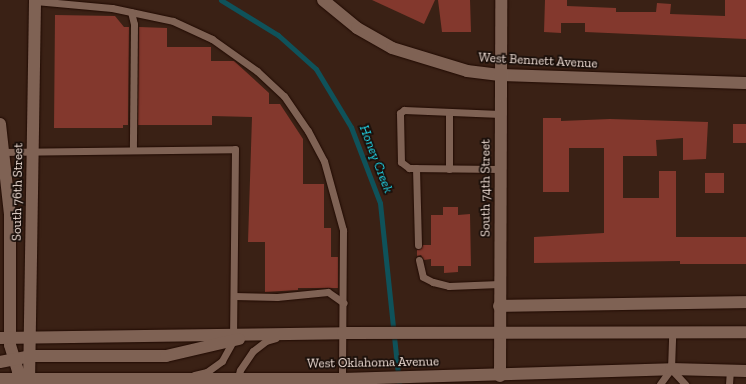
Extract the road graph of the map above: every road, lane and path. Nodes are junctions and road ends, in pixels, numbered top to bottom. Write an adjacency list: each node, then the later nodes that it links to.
1 (323, 0): 5 (main road, West Bennett Avenue)
2 (501, 0): 5 (main road, South 74th Street)
3 (35, 1): 4 (lane); 10 (main road, South 76th Street)
4 (131, 12): 11 (lane); 21 (lane)
5 (500, 76): 6 (main road, West Bennett Avenue); 8 (main road, South 74th Street)
6 (746, 83)
7 (449, 112): 8 (lane); 13 (lane); 14 (lane)
8 (500, 114): 15 (main road, South 74th Street)
9 (0, 124): 12 (main road)
10 (33, 150): 11 (lane); 12 (lane); 28 (main road, South 76th Street)
11 (133, 150): 19 (lane)
12 (2, 152): 30 (main road)
13 (416, 168): 14 (lane); 16 (lane)
14 (449, 169): 15 (lane)
15 (500, 169): 18 (main road, South 74th Street)
16 (418, 245)
17 (419, 260): 18 (lane)
18 (499, 284): 22 (main road, South 74th Street)
19 (234, 296): 21 (lane); 29 (lane)
20 (746, 302): 22 (main road)
21 (344, 303): 24 (lane)
22 (499, 306): 27 (main road, South 74th Street)
23 (746, 332): 25 (main road)
24 (343, 333): 26 (main road); 27 (main road); 36 (lane)
25 (672, 333): 27 (main road); 32 (lane)
26 (290, 334): 29 (main road); 40 (lane)
27 (499, 334): 37 (main road, South 74th Street)
28 (30, 338): 29 (main road); 30 (main road); 31 (main road, South 76th Street)
29 (234, 338): 31 (main road); 35 (lane)
30 (5, 351): 31 (main road); 38 (main road); 42 (main road)
31 (30, 356): 42 (main road, South 76th Street)
32 (672, 369): 33 (main road, West Oklahoma Avenue); 37 (main road, West Oklahoma Avenue); 43 (lane); 44 (lane)
33 (730, 370): 34 (main road, West Oklahoma Avenue); 45 (lane)
34 (746, 371)
35 (182, 379): 39 (main road, West Oklahoma Avenue); 40 (main road, West Oklahoma Avenue)
36 (342, 379): 37 (main road, West Oklahoma Avenue); 41 (main road, West Oklahoma Avenue)
37 (499, 380)
38 (6, 381): 42 (main road, West Oklahoma Avenue)
39 (165, 381): 42 (main road, West Oklahoma Avenue)
40 (237, 381): 41 (main road, West Oklahoma Avenue)
41 (290, 381)
42 (29, 382)
43 (660, 384)
44 (686, 384)
45 (729, 384)

